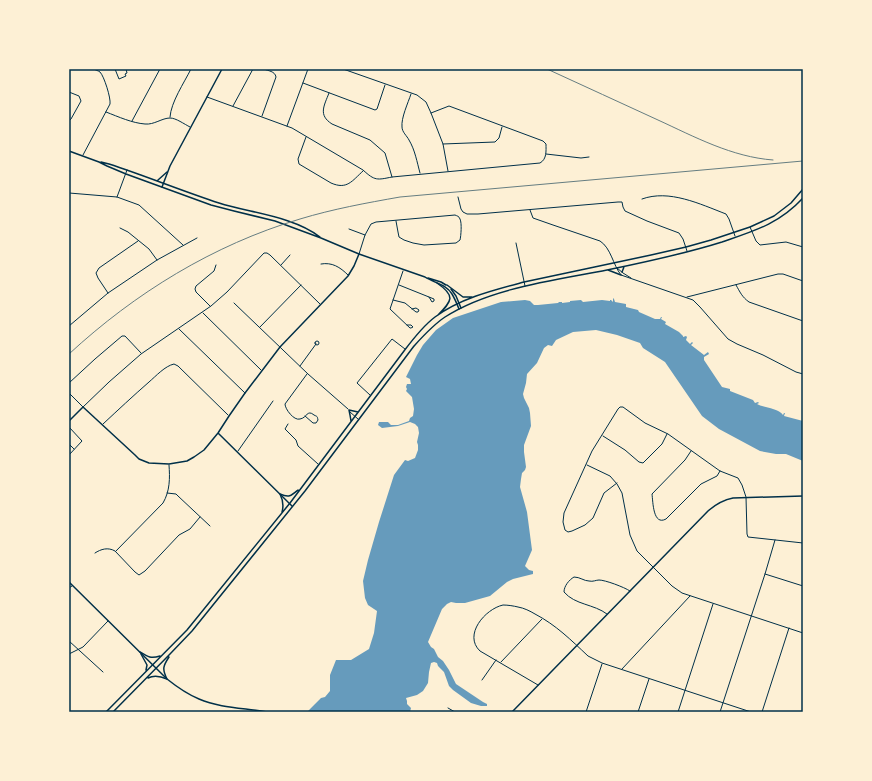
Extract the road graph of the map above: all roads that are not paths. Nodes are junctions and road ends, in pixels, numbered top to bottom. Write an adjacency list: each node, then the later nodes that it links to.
1 (94, 69): 18 (street)
2 (115, 69): 3 (street)
3 (126, 69)
4 (160, 69): 23 (street)
5 (191, 69): 21 (street)
6 (222, 69): 16 (main road)
7 (253, 69): 17 (street)
8 (264, 69): 20 (street)
9 (308, 69): 11 (street)
10 (343, 69): 12 (street)
11 (303, 83): 14 (street); 24 (street)
12 (385, 84): 14 (street); 15 (street)
13 (69, 92): 22 (street)
14 (329, 93): 40 (street)
15 (411, 93): 19 (street); 39 (street)
16 (207, 97): 17 (street); 26 (main road)
17 (233, 106): 20 (street)
18 (106, 112): 23 (street); 31 (street)
19 (432, 113): 25 (street); 28 (street)
20 (262, 117): 24 (street)
21 (170, 118): 23 (street); 26 (street)
22 (69, 121)
23 (132, 121)
24 (287, 126): 27 (street)
25 (502, 126): 28 (street); 30 (street)
26 (190, 127): 36 (main road)
27 (306, 137): 35 (street); 35 (street)
28 (443, 144): 37 (street)
29 (69, 151): 31 (main road)
30 (546, 154): 32 (street); 37 (street)
31 (82, 156): 33 (main road)
32 (589, 158)
33 (99, 162): 34 (main road); 38 (main road)
34 (128, 170): 38 (street); 41 (main road)
35 (363, 170): 40 (street)
36 (167, 172): 41 (main road); 42 (main road)
37 (448, 172): 39 (street)
38 (126, 174): 43 (main road); 46 (street)
39 (420, 174): 40 (street)
40 (392, 177)
41 (156, 180): 42 (main road)
42 (164, 183): 43 (main road); 60 (main road)
43 (162, 187): 60 (main road)
44 (803, 189): 52 (main road)
45 (69, 193): 46 (street)
46 (117, 197): 63 (street)
47 (458, 197): 50 (street)
48 (803, 198): 56 (main road)
49 (642, 199): 55 (street)
50 (530, 210): 64 (street); 70 (street)
51 (396, 221): 51 (street); 57 (street)
52 (750, 227): 55 (main road); 56 (street)
53 (120, 228): 61 (street)
54 (349, 229): 57 (street)
55 (734, 232): 58 (street); 64 (main road)
56 (752, 232): 58 (main road); 65 (street)
57 (365, 235): 67 (street)
58 (736, 237): 66 (main road)
59 (197, 238): 63 (street)
60 (321, 238): 67 (main road)
61 (138, 241): 69 (street); 89 (street)
62 (516, 243): 82 (street)
63 (184, 245): 69 (street)
64 (686, 247): 66 (street); 70 (main road)
65 (803, 247)
66 (687, 252): 74 (main road)
67 (359, 254): 76 (main road); 79 (main road)
68 (290, 255): 73 (street)
69 (157, 260): 89 (street)
70 (614, 263): 75 (street); 82 (main road)
71 (321, 264): 79 (street)
72 (216, 265): 97 (street)
73 (281, 265): 85 (street); 97 (street)
74 (624, 267): 75 (main road); 78 (main road)
75 (617, 268): 77 (main road); 78 (street)
76 (403, 269): 80 (main road); 86 (street)
77 (608, 270): 78 (main road); 88 (main road)
78 (622, 274): 92 (street)
79 (348, 276): 95 (main road)
80 (425, 277): 83 (main road); 87 (main road)
81 (803, 281): 84 (street)
82 (524, 282): 88 (street); 91 (main road)
83 (437, 283): 96 (main road); 101 (main road)
84 (736, 284): 92 (street); 102 (street)
85 (301, 285): 95 (street); 105 (street)
86 (398, 285): 90 (street); 93 (street)
87 (447, 286): 91 (main road); 96 (main road)
88 (525, 287): 98 (main road)
89 (108, 293): 104 (street)
90 (429, 297)
91 (474, 297): 96 (main road)
92 (687, 298): 114 (street)
93 (393, 300): 99 (street); 103 (street)
94 (234, 302): 105 (street)
95 (321, 304): 108 (main road)
96 (458, 304): 98 (main road); 101 (main road)
97 (211, 306): 100 (street)
98 (460, 308): 126 (main road)
99 (412, 309)
100 (203, 312): 106 (street); 112 (street)
101 (435, 318): 109 (main road)
102 (803, 321)
103 (407, 325)
104 (69, 326)
105 (260, 327): 108 (street)
106 (178, 328): 110 (street); 117 (street)
107 (316, 344): 111 (street)
108 (280, 347): 111 (street); 112 (main road)
109 (406, 349): 118 (main road); 118 (street)
110 (141, 354): 115 (street); 120 (street)
111 (300, 366): 113 (street)
112 (262, 371): 117 (main road)
113 (308, 374): 121 (street); 124 (street)
114 (803, 374)
115 (69, 383)
116 (69, 393): 120 (street)
117 (245, 393): 123 (main road)
118 (370, 395): 122 (main road)
119 (273, 401): 138 (street)
120 (83, 407): 128 (main road); 130 (main road)
121 (348, 410): 122 (main road); 125 (street); 127 (main road)
122 (358, 412): 125 (main road)
123 (229, 416): 130 (street); 132 (main road)
124 (305, 416): 124 (street)
125 (355, 416): 126 (street); 127 (main road)
126 (359, 419): 151 (main road)
127 (351, 421): 141 (main road)
128 (69, 422)
129 (288, 424): 141 (street)
130 (102, 425): 140 (main road)
131 (69, 427): 136 (street)
132 (218, 433): 138 (main road); 140 (main road)
133 (668, 434): 134 (street); 134 (street); 137 (street)
134 (602, 435): 142 (street)
135 (69, 444): 136 (street)
136 (74, 450): 139 (street)
137 (692, 450): 143 (street); 143 (street)
138 (237, 452): 147 (main road)
139 (69, 455)
140 (169, 464): 146 (street)
141 (318, 465): 145 (main road)
142 (586, 465): 144 (street); 144 (street)
143 (720, 471): 149 (street)
144 (616, 483): 159 (street)
145 (300, 489): 147 (main road); 150 (main road)
146 (167, 493): 153 (street); 157 (street)
147 (280, 494): 150 (main road); 152 (main road)
148 (803, 496): 149 (main road)
149 (746, 497): 155 (street); 159 (main road)
150 (290, 503): 151 (main road); 152 (main road)
151 (293, 506): 168 (main road)
152 (281, 513): 167 (main road)
153 (200, 518): 154 (street); 157 (street)
154 (210, 526)
155 (775, 540): 156 (street); 160 (street)
156 (803, 543)
157 (115, 551): 158 (street)
158 (95, 553)
159 (653, 568): 165 (main road); 166 (street)
160 (765, 574): 163 (street); 171 (street)
161 (69, 582): 162 (main road)
162 (72, 585): 164 (street); 173 (main road)
163 (803, 586)
164 (69, 588)
165 (630, 591): 170 (main road); 170 (street)
166 (691, 596): 169 (street); 188 (street)
167 (213, 597): 168 (main road); 182 (main road)
168 (217, 600): 181 (main road)
169 (713, 604): 171 (street); 196 (street)
170 (607, 614): 177 (main road)
171 (751, 615): 174 (street); 197 (street)
172 (542, 618): 177 (street); 183 (street); 184 (street)
173 (109, 621): 178 (street); 179 (main road)
174 (789, 628): 175 (street); 209 (street)
175 (803, 632)
176 (69, 641): 178 (street)
177 (577, 646): 185 (street); 195 (main road)
178 (78, 649): 180 (street); 189 (street)
179 (140, 652): 182 (main road); 186 (main road); 190 (main road)
180 (69, 654)
181 (170, 654): 187 (main road); 191 (main road)
182 (162, 655): 186 (main road)
183 (496, 660): 184 (street); 194 (street)
184 (501, 662): 195 (street)
185 (602, 663): 188 (street); 204 (street)
186 (153, 664): 187 (main road); 190 (main road)
187 (156, 668): 191 (main road); 193 (main road)
188 (622, 669): 192 (street)
189 (103, 672)
190 (145, 672): 199 (main road)
191 (167, 679): 193 (main road); 201 (main road)
192 (649, 679): 196 (street); 205 (street)
193 (144, 680): 200 (main road)
194 (482, 680)
195 (538, 685): 203 (main road)
196 (685, 690): 197 (street); 206 (street)
197 (723, 703): 207 (street); 208 (street)
198 (448, 708): 202 (street)
199 (106, 712)
200 (113, 712)
201 (267, 712)
202 (455, 712)
203 (512, 712)
204 (586, 712)
205 (638, 712)
206 (678, 712)
207 (720, 712)
208 (751, 712)
209 (762, 712)

